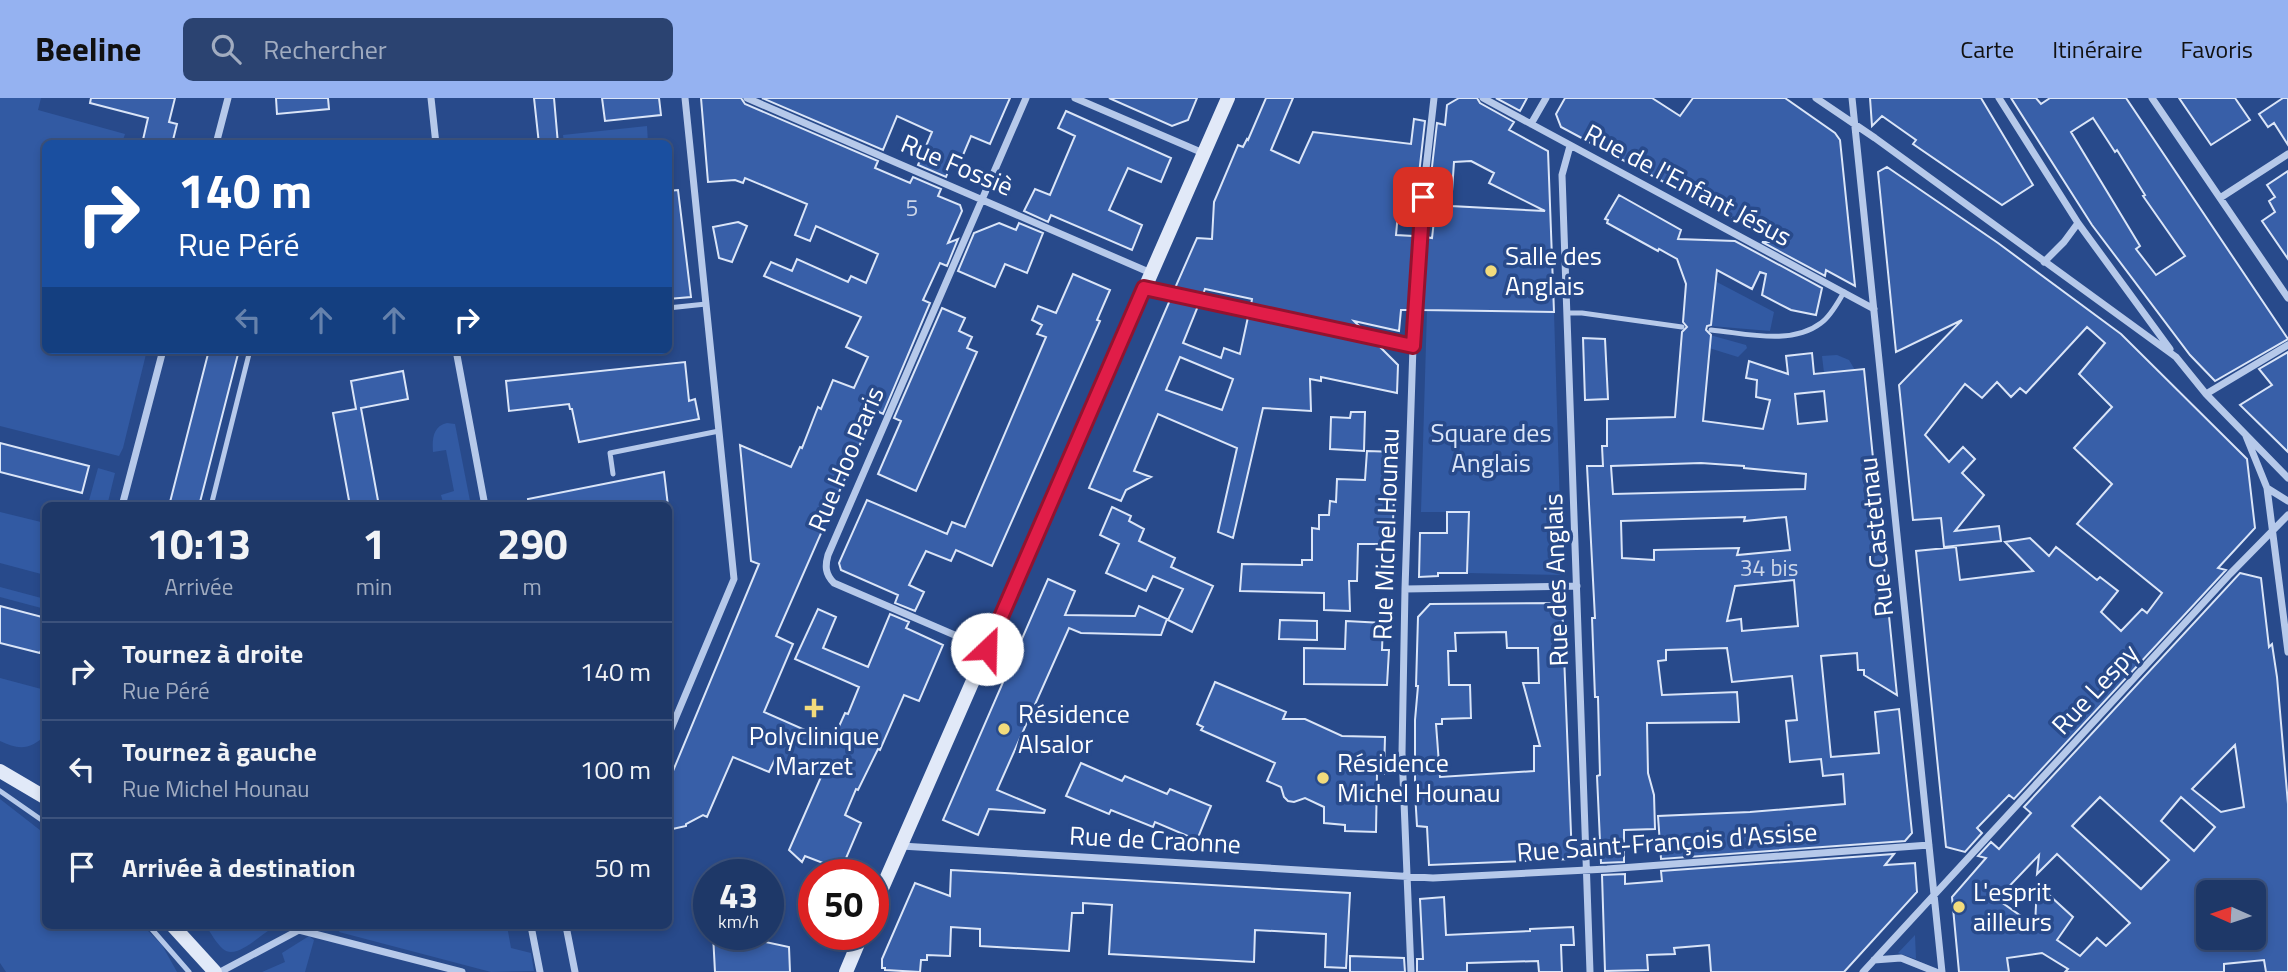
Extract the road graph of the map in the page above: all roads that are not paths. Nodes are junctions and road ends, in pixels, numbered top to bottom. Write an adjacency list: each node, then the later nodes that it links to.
1 (228, 98): 17 (street)
2 (431, 98): 18 (street)
3 (685, 98): 30 (street)
4 (747, 98): 22 (street, Rue Fossiè)
5 (1026, 98): 22 (street, Rue Hoo Paris)
6 (1075, 98): 20 (street)
7 (1228, 98): 20 (main road)
8 (1434, 98): 37 (street, Rue Michel Hounau)
9 (1483, 98): 15 (street, Rue de l'Enfant Jésus)
10 (1546, 98): 15 (street)
11 (1816, 98): 16 (street)
12 (1852, 98): 16 (street, Rue Castetnau)
13 (1999, 98): 24 (street)
14 (2152, 98): 23 (street)
15 (1531, 124): 19 (street, Rue de l'Enfant Jésus)
16 (1854, 124): 25 (street); 32 (street, Rue Castetnau)
17 (217, 140)
18 (436, 140)
19 (1570, 146): 28 (street, Rue de l'Enfant Jésus); 33 (street, Rue des Anglais)
20 (1203, 153): 26 (main road)
21 (2288, 154): 23 (street)
22 (982, 198): 26 (street, Rue Fossiè); 56 (street, Rue Hoo Paris)
23 (2220, 198): 29 (street)
24 (2078, 223): 25 (street); 41 (street)
25 (2044, 262): 41 (street)
26 (1151, 272): 27 (main road)
27 (1144, 288): 37 (street); 56 (main road)
28 (1844, 292): 32 (street, Rue de l'Enfant Jésus); 35 (lane)
29 (2288, 298)
30 (706, 304): 31 (lane); 43 (street)
31 (672, 308)
32 (1874, 309): 63 (street, Rue Castetnau)
33 (1567, 313): 34 (lane); 54 (street, Rue des Anglais)
34 (1682, 327)
35 (1711, 330)
36 (2288, 345): 42 (street)
37 (1413, 346): 55 (street, Rue Michel Hounau)
38 (162, 354): 49 (street)
39 (249, 354): 50 (lane)
40 (457, 354): 51 (street)
41 (2176, 357): 42 (street)
42 (2206, 394): 44 (street)
43 (719, 431): 45 (lane); 58 (street)
44 (2245, 432): 46 (street); 47 (street)
45 (613, 474)
46 (2288, 478)
47 (2267, 488): 48 (street); 53 (street)
48 (2288, 501)
49 (123, 502)
50 (212, 502)
51 (484, 502)
52 (2288, 515): 53 (street, Rue Lespy)
53 (2273, 530): 57 (street); 68 (street, Rue Lespy)
54 (1577, 586): 55 (street); 65 (street, Rue des Anglais)
55 (1405, 589): 67 (street, Rue Michel Hounau)
56 (987, 649): 64 (main road)
57 (2288, 652)
58 (672, 726)
59 (0, 771): 61 (main road)
60 (0, 791): 62 (lane)
61 (42, 792)
62 (42, 820)
63 (1929, 845): 65 (street, Rue Saint-François d'Assise); 68 (street, Rue Castetnau)
64 (900, 846): 66 (main road); 67 (street, Rue de Craonne)
65 (1587, 870): 67 (street, Rue Saint-François d'Assise); 84 (street, Rue des Anglais)
66 (889, 872)
67 (1407, 876): 83 (street, Rue Michel Hounau)
68 (1934, 894): 76 (street, Rue Lespy); 87 (street, Rue Castetnau)
69 (152, 929): 77 (lane)
70 (176, 929): 78 (main road)
71 (298, 929): 78 (street)
72 (304, 929): 79 (street)
73 (532, 929): 80 (street)
74 (567, 929): 81 (street)
75 (855, 950): 82 (main road)
76 (1874, 960): 85 (street, Rue Lespy); 86 (street)
77 (189, 972)
78 (218, 972)
79 (461, 972)
80 (540, 972)
81 (575, 972)
82 (846, 972)
83 (1411, 972)
84 (1590, 972)
85 (1863, 972)
86 (1936, 972)
87 (1942, 972)

